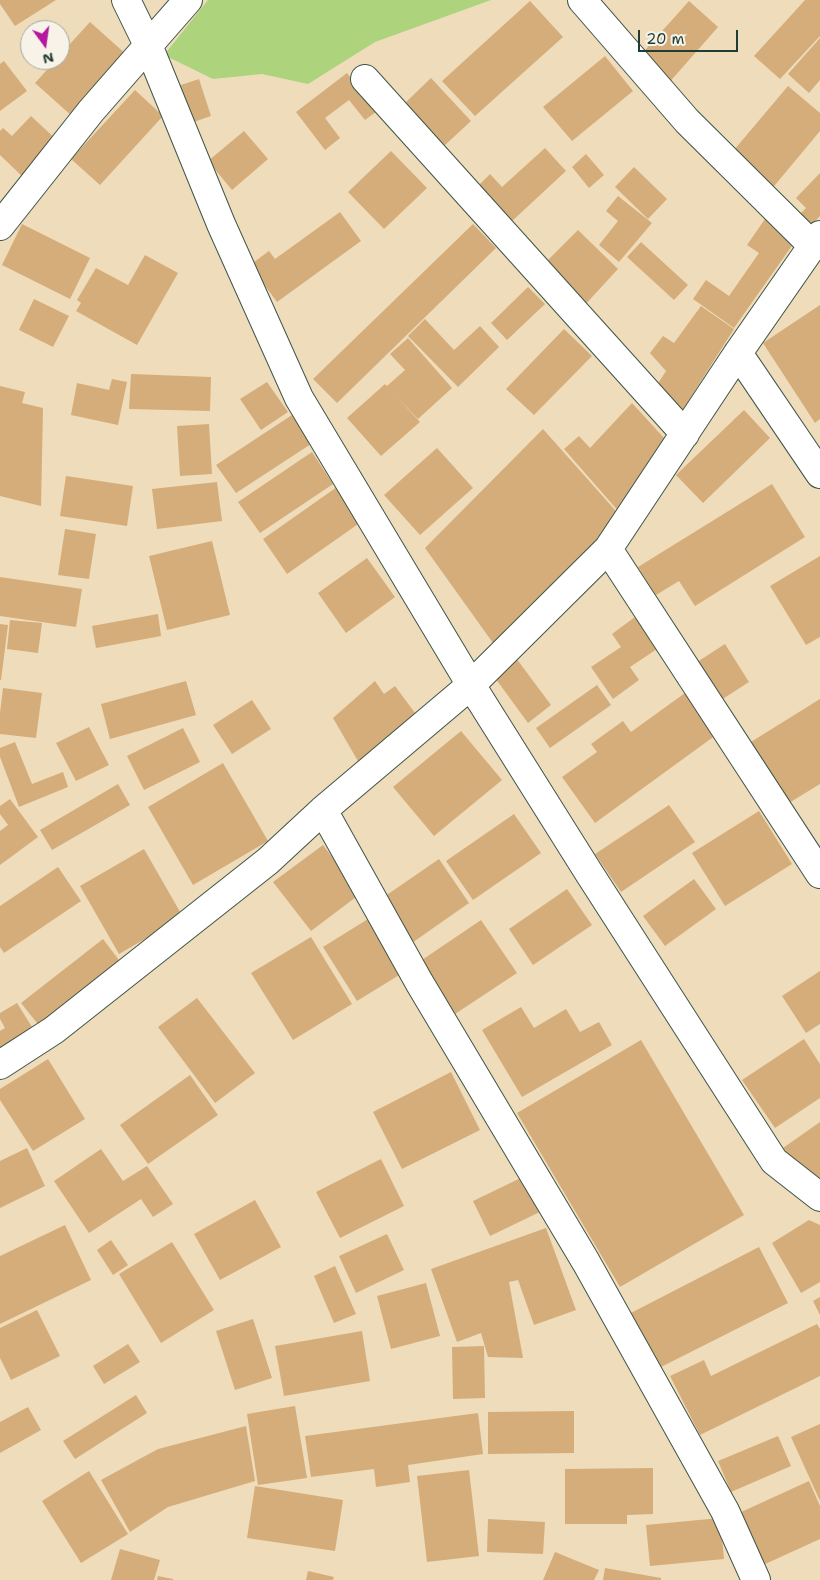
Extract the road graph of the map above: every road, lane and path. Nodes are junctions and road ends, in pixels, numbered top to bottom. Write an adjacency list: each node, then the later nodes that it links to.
1 (126, 0): 4 (street)
2 (188, 0): 4 (street)
3 (582, 0): 7 (street)
4 (148, 45): 6 (street); 12 (street)
5 (365, 79): 9 (street)
6 (0, 226)
7 (816, 240): 8 (street)
8 (738, 353): 9 (street); 10 (street)
9 (685, 434): 11 (street)
10 (820, 474)
11 (608, 549): 12 (street); 14 (street)
12 (471, 685): 13 (street); 16 (street)
13 (322, 810): 15 (street); 17 (street)
14 (820, 874)
15 (0, 1065)
16 (820, 1197)
17 (756, 1580)

